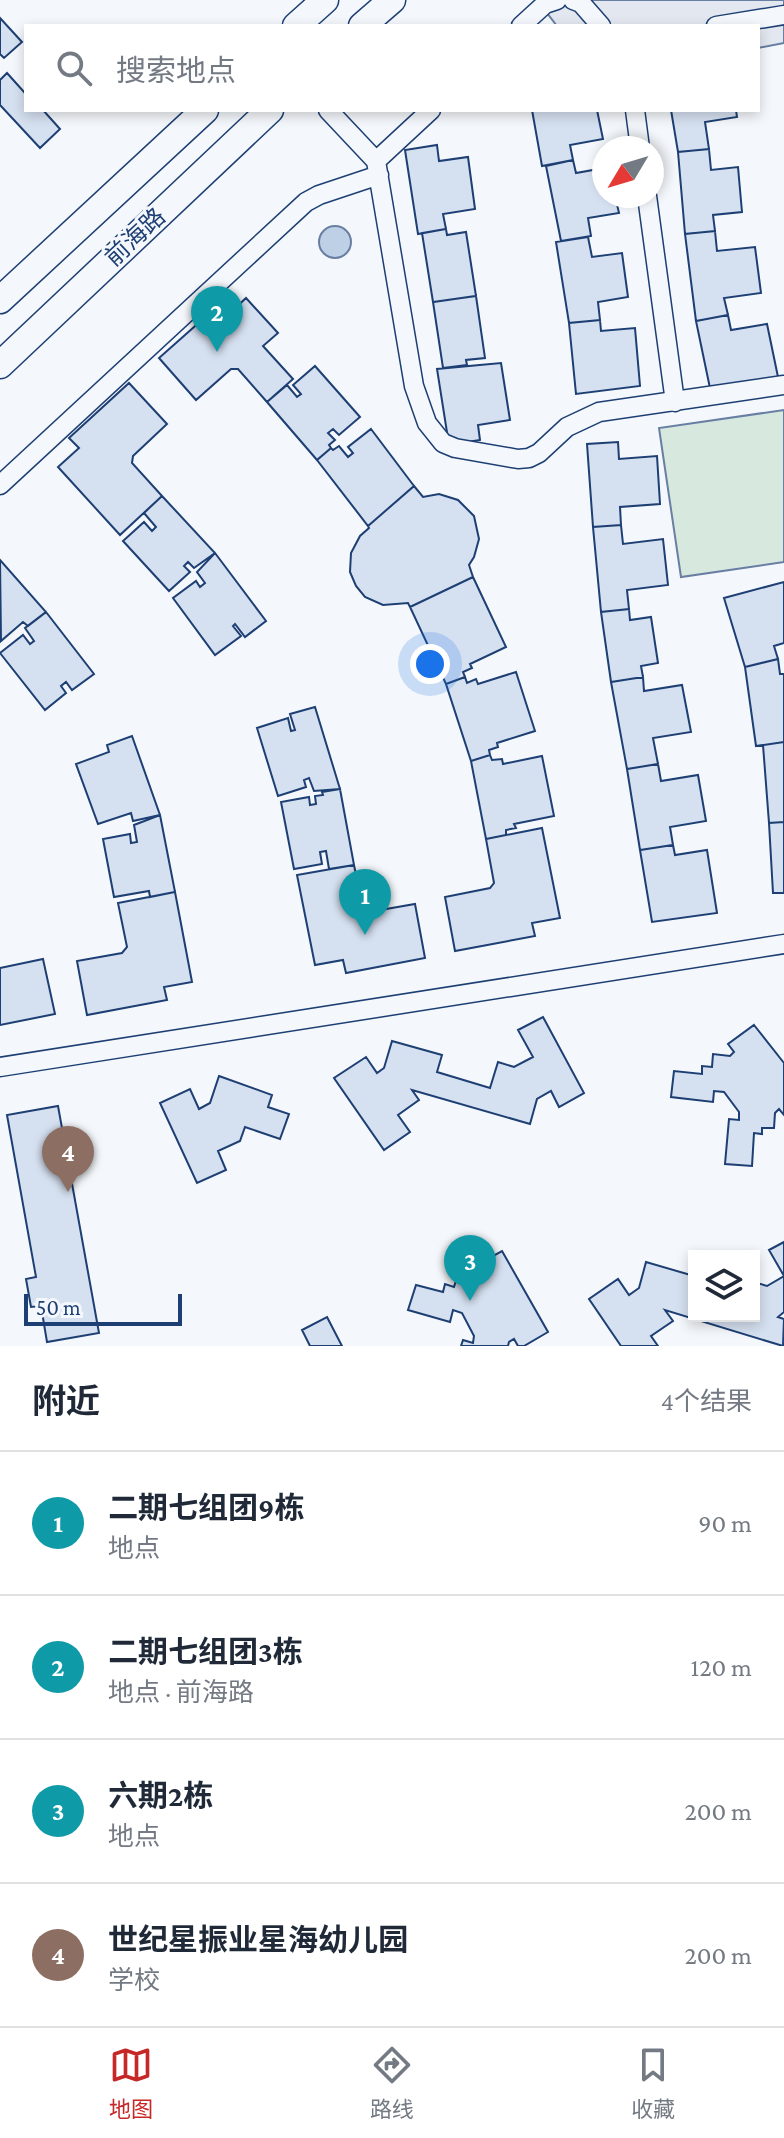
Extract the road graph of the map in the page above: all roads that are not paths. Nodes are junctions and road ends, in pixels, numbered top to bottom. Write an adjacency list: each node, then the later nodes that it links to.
1 (325, 0): 6 (main road)
2 (392, 0): 7 (main road)
3 (557, 0): 8 (street)
4 (573, 0): 9 (street)
5 (784, 15): 10 (street)
6 (298, 24)
7 (364, 24)
8 (523, 24)
9 (599, 24)
10 (728, 24)
11 (203, 112): 19 (main road, 前海路)
12 (268, 112): 20 (main road, 前海路)
13 (330, 112): 17 (street)
14 (429, 112): 17 (street)
15 (635, 112): 16 (street)
16 (638, 136)
17 (378, 168): 22 (street); 23 (street)
18 (649, 208): 22 (street)
19 (0, 300)
20 (0, 365)
21 (784, 385): 22 (street)
22 (675, 402)
23 (0, 485)
24 (784, 944): 25 (street)
25 (0, 1067)

